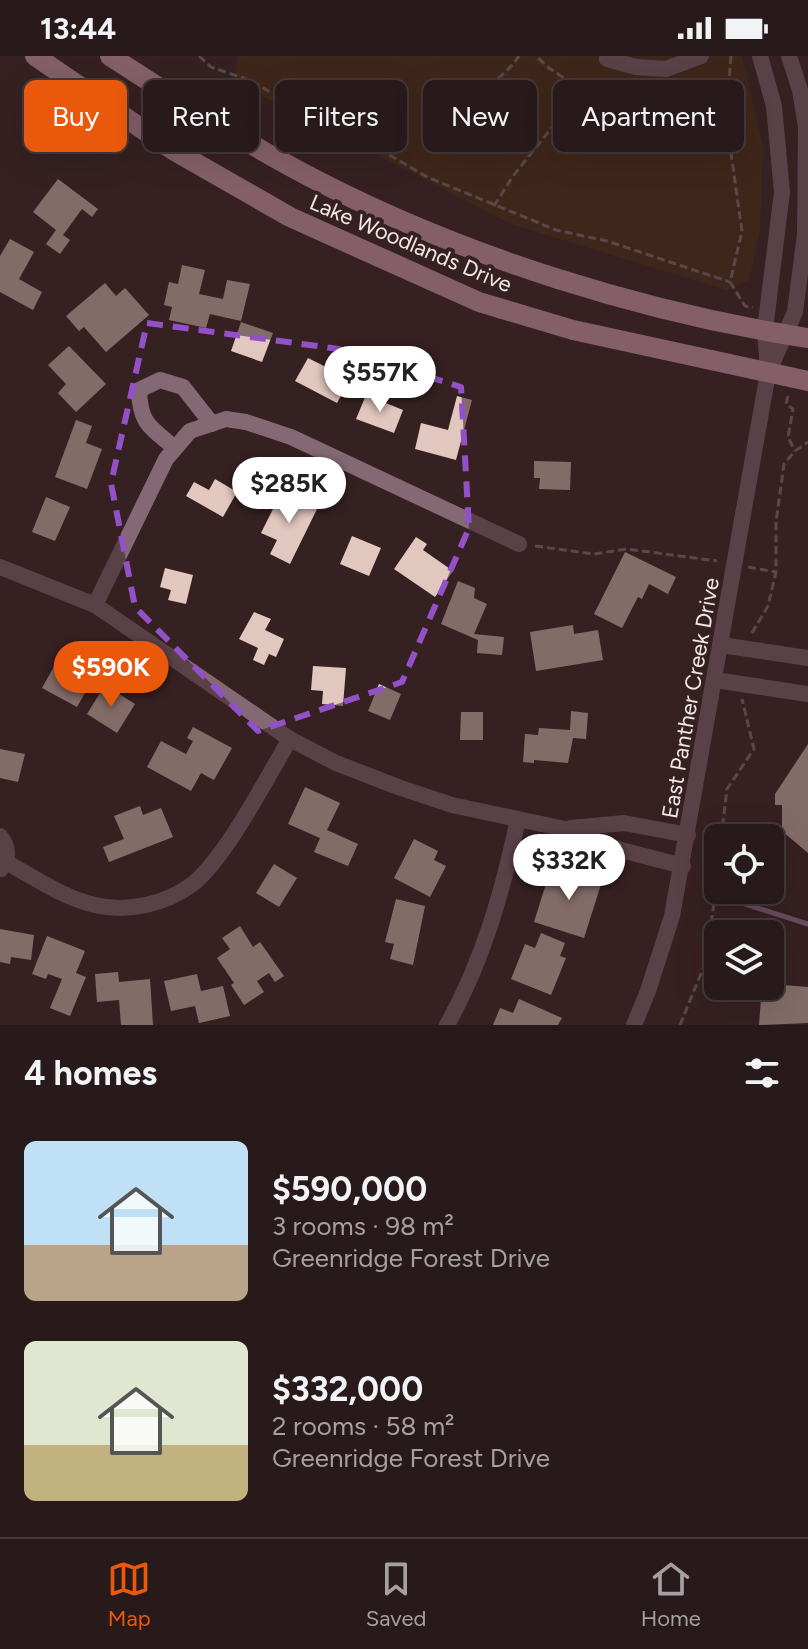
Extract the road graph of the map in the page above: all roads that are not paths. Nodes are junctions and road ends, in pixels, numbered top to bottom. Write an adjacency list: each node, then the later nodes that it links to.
1 (35, 56): 10 (main road, Lake Woodlands Drive)
2 (110, 56): 8 (main road, Lake Woodlands Drive)
3 (701, 56): 6 (street)
4 (760, 56): 8 (street)
5 (789, 56): 7 (street)
6 (607, 59)
7 (807, 203): 8 (street)
8 (775, 332): 9 (main road, Lake Woodlands Drive); 10 (street, East Panther Creek Drive)
9 (808, 338)
10 (768, 373): 11 (main road, Lake Woodlands Drive); 17 (street, East Panther Creek Drive)
11 (808, 381)
12 (212, 424): 13 (street); 13 (street); 14 (street)
13 (175, 448): 16 (street)
14 (519, 544)
15 (0, 567): 16 (street)
16 (95, 605): 21 (street)
17 (721, 645): 18 (street); 19 (street, East Panther Creek Drive)
18 (808, 658)
19 (715, 680): 20 (street); 24 (street, East Panther Creek Drive)
20 (808, 694)
21 (290, 739): 22 (street); 26 (street)
22 (518, 819): 23 (street); 28 (street)
23 (565, 829): 24 (street); 27 (street)
24 (688, 835): 27 (street, East Panther Creek Drive)
25 (0, 836): 26 (street)
26 (3, 866)
27 (683, 866): 29 (street, East Panther Creek Drive)
28 (447, 1025)
29 (634, 1025)

